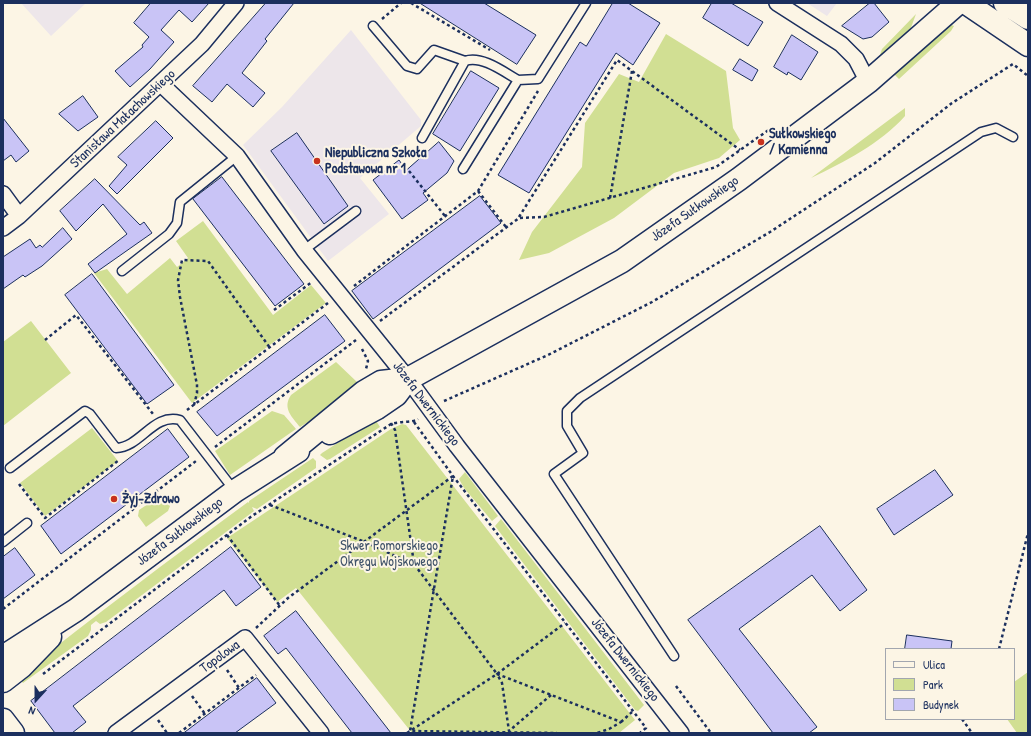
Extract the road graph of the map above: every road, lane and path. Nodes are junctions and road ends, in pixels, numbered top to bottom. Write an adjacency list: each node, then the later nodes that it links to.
1 (236, 3): 20 (street, Stanisława Małachowskiego)
2 (401, 3): 11 (path)
3 (411, 3): 13 (path)
4 (586, 3): 17 (lane)
5 (777, 3): 19 (street)
6 (958, 3): 19 (street, Józefa Sułkowskiego)
7 (966, 3): 9 (street)
8 (1005, 3): 10 (street)
9 (994, 10): 12 (street)
10 (1028, 18)
11 (373, 26): 14 (lane)
12 (1028, 45)
13 (493, 52)
14 (466, 61): 18 (lane); 22 (lane)
15 (632, 71): 28 (path); 28 (path); 32 (path)
16 (1028, 76): 46 (path)
17 (538, 79): 18 (lane); 26 (path)
18 (518, 80): 24 (lane)
19 (868, 82): 45 (street, Józefa Sułkowskiego)
20 (161, 84): 23 (street, Józefa Dwernickiego); 30 (street, Stanisława Małachowskiego)
21 (1013, 137): 72 (lane)
22 (422, 138)
23 (237, 156): 35 (street, Józefa Dwernickiego); 36 (lane)
24 (463, 169)
25 (409, 171): 31 (path)
26 (478, 191): 31 (path); 33 (path)
27 (3, 194): 30 (street)
28 (610, 198): 32 (path)
29 (356, 211): 35 (lane)
30 (19, 216): 34 (street, Stanisława Małachowskiego)
31 (445, 216): 38 (path)
32 (519, 218): 33 (path)
33 (506, 227): 41 (path)
34 (3, 228)
35 (304, 250): 41 (street, Józefa Dwernickiego)
36 (122, 271)
37 (312, 282): 40 (path)
38 (353, 286)
39 (334, 309): 43 (path)
40 (274, 310)
41 (367, 330): 45 (street, Józefa Dwernickiego)
42 (46, 340): 49 (path)
43 (270, 348): 47 (path); 47 (path)
44 (365, 372): 52 (path)
45 (408, 379): 56 (street, Józefa Sułkowskiego); 97 (street, Józefa Dwernickiego)
46 (444, 401)
47 (194, 405): 48 (path)
48 (176, 419): 49 (lane); 52 (lane)
49 (160, 422): 51 (lane)
50 (391, 424): 54 (path); 57 (path); 58 (path)
51 (116, 448): 53 (lane); 55 (path)
52 (206, 454): 56 (lane); 67 (path)
53 (10, 468)
54 (453, 476): 58 (path); 65 (path); 69 (path)
55 (19, 484)
56 (234, 491): 68 (street, Józefa Sułkowskiego)
57 (270, 505): 61 (path); 63 (path)
58 (406, 512): 63 (path); 64 (path)
59 (27, 523): 62 (lane)
60 (1028, 533): 71 (path)
61 (227, 535): 66 (path); 77 (path)
62 (3, 542)
63 (365, 542): 64 (path); 66 (path)
64 (414, 564): 65 (path)
65 (433, 591): 76 (path); 88 (path)
66 (280, 606): 70 (path)
67 (3, 608)
68 (76, 610): 73 (street, Józefa Sułkowskiego); 78 (street, Józefa Sułkowskiego)
69 (565, 623): 76 (path); 83 (path)
70 (245, 638): 74 (street, Topolowa); 75 (street, Topolowa)
71 (998, 648)
72 (674, 656)
73 (3, 657)
74 (218, 658): 79 (street, Topolowa); 81 (path)
75 (268, 667): 81 (path); 93 (street, Topolowa)
76 (497, 674): 82 (path); 88 (path); 89 (path)
77 (41, 676)
78 (3, 681)
79 (183, 684): 84 (path); 91 (street, Topolowa)
80 (676, 686): 98 (path)
81 (239, 688): 84 (path)
82 (551, 695): 87 (path); 89 (path)
83 (632, 712): 87 (path); 96 (path)
84 (205, 714): 92 (path)
85 (3, 720): 90 (street)
86 (963, 720): 99 (path)
87 (621, 722): 95 (path)
88 (409, 732): 89 (path)
89 (509, 732): 94 (path)
90 (13, 733)
91 (116, 733)
92 (179, 733)
93 (321, 733)
94 (557, 733)
95 (596, 733)
96 (640, 733)
97 (681, 733)
98 (712, 733)
99 (972, 733)

